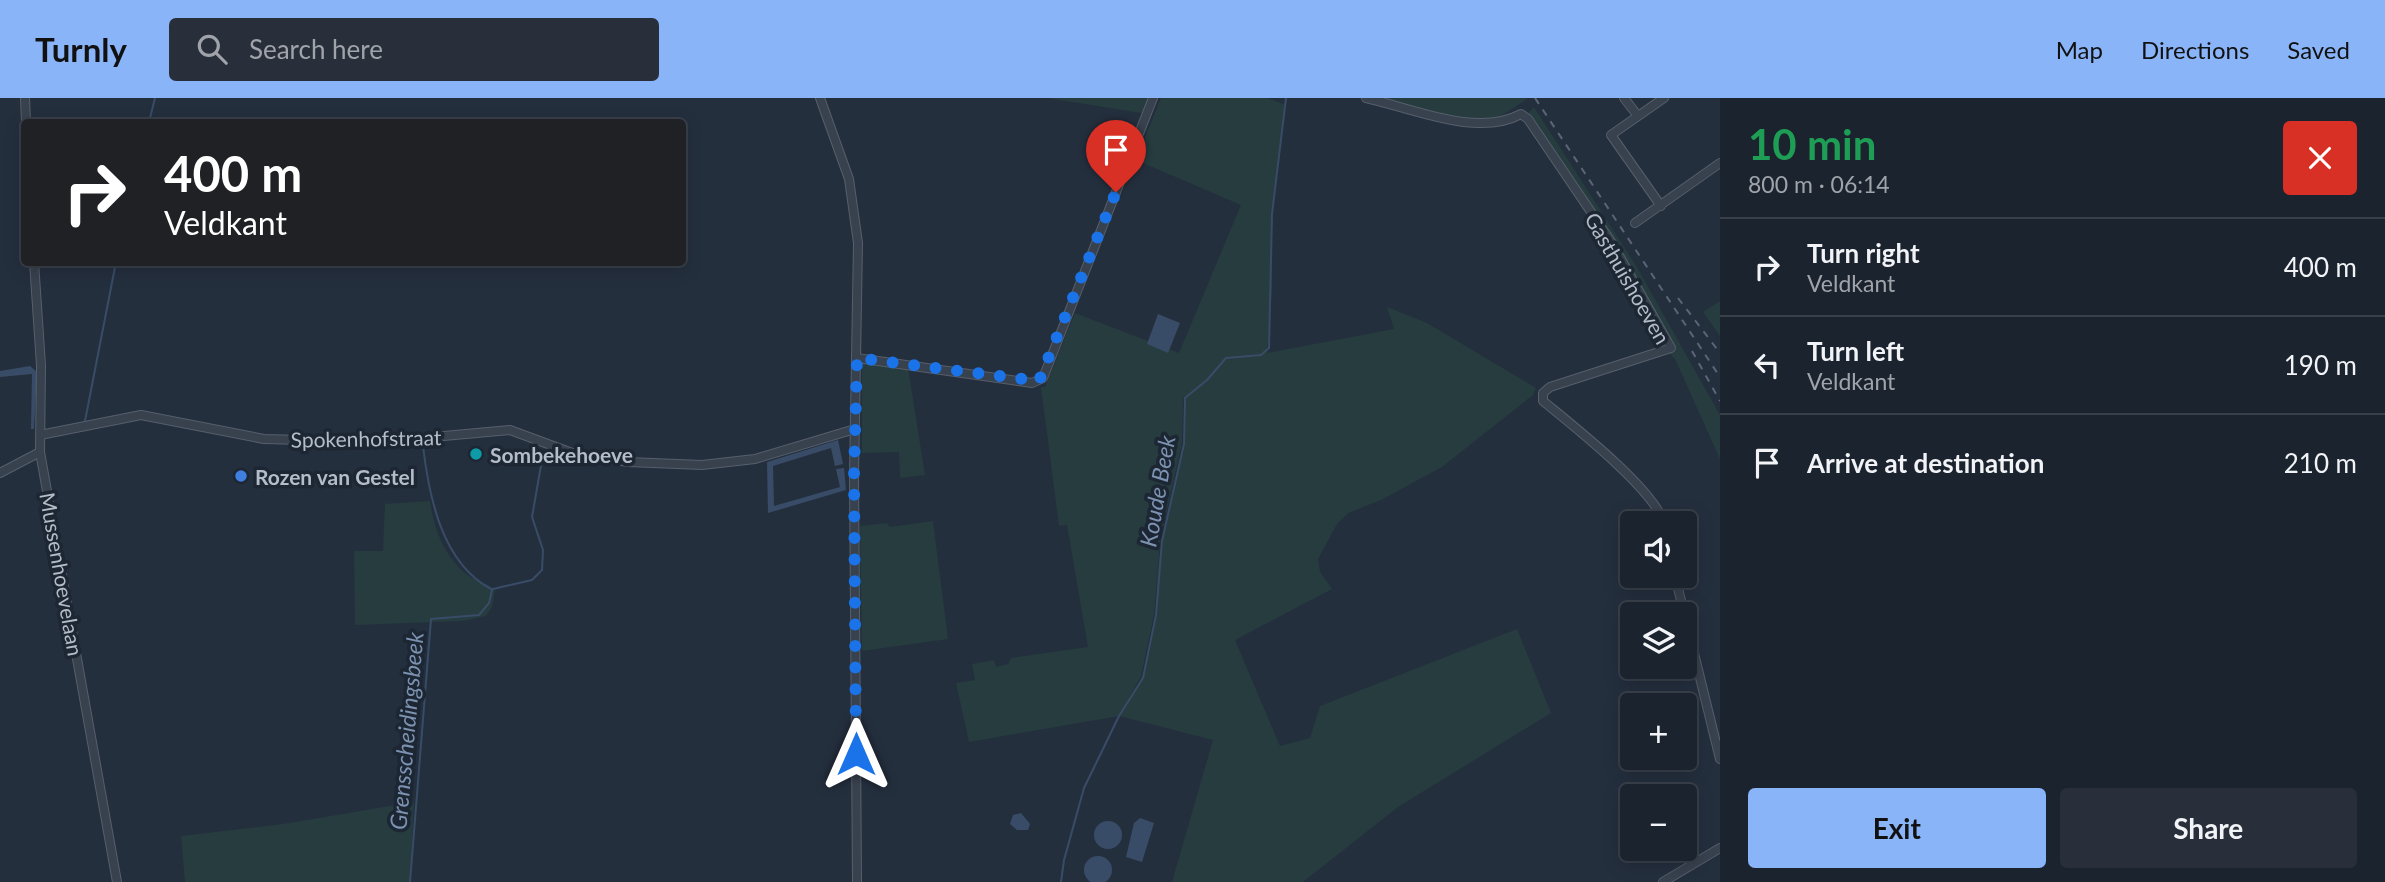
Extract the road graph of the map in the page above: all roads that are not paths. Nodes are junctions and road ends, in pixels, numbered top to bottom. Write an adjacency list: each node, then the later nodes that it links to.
1 (25, 98): 8 (street)
2 (820, 98): 13 (street)
3 (1153, 98): 13 (street)
4 (1366, 98): 18 (street, Gasthuishoeven)
5 (1624, 98): 7 (street)
6 (1664, 98): 7 (street)
7 (1635, 118): 10 (street)
8 (26, 119)
9 (1720, 163): 10 (street)
10 (1661, 206): 11 (street)
11 (1635, 223)
12 (34, 266): 15 (street, Mussenhoevelaan)
13 (857, 358): 14 (street)
14 (855, 429): 15 (street, Spokenhofstraat); 23 (street)
15 (40, 435): 16 (street, Mussenhoevelaan)
16 (40, 452): 17 (street); 22 (street, Mussenhoevelaan)
17 (0, 473)
18 (1658, 511)
19 (1678, 588): 20 (street)
20 (1720, 760)
21 (1720, 848): 24 (street)
22 (117, 882)
23 (857, 882)
24 (1663, 882)

